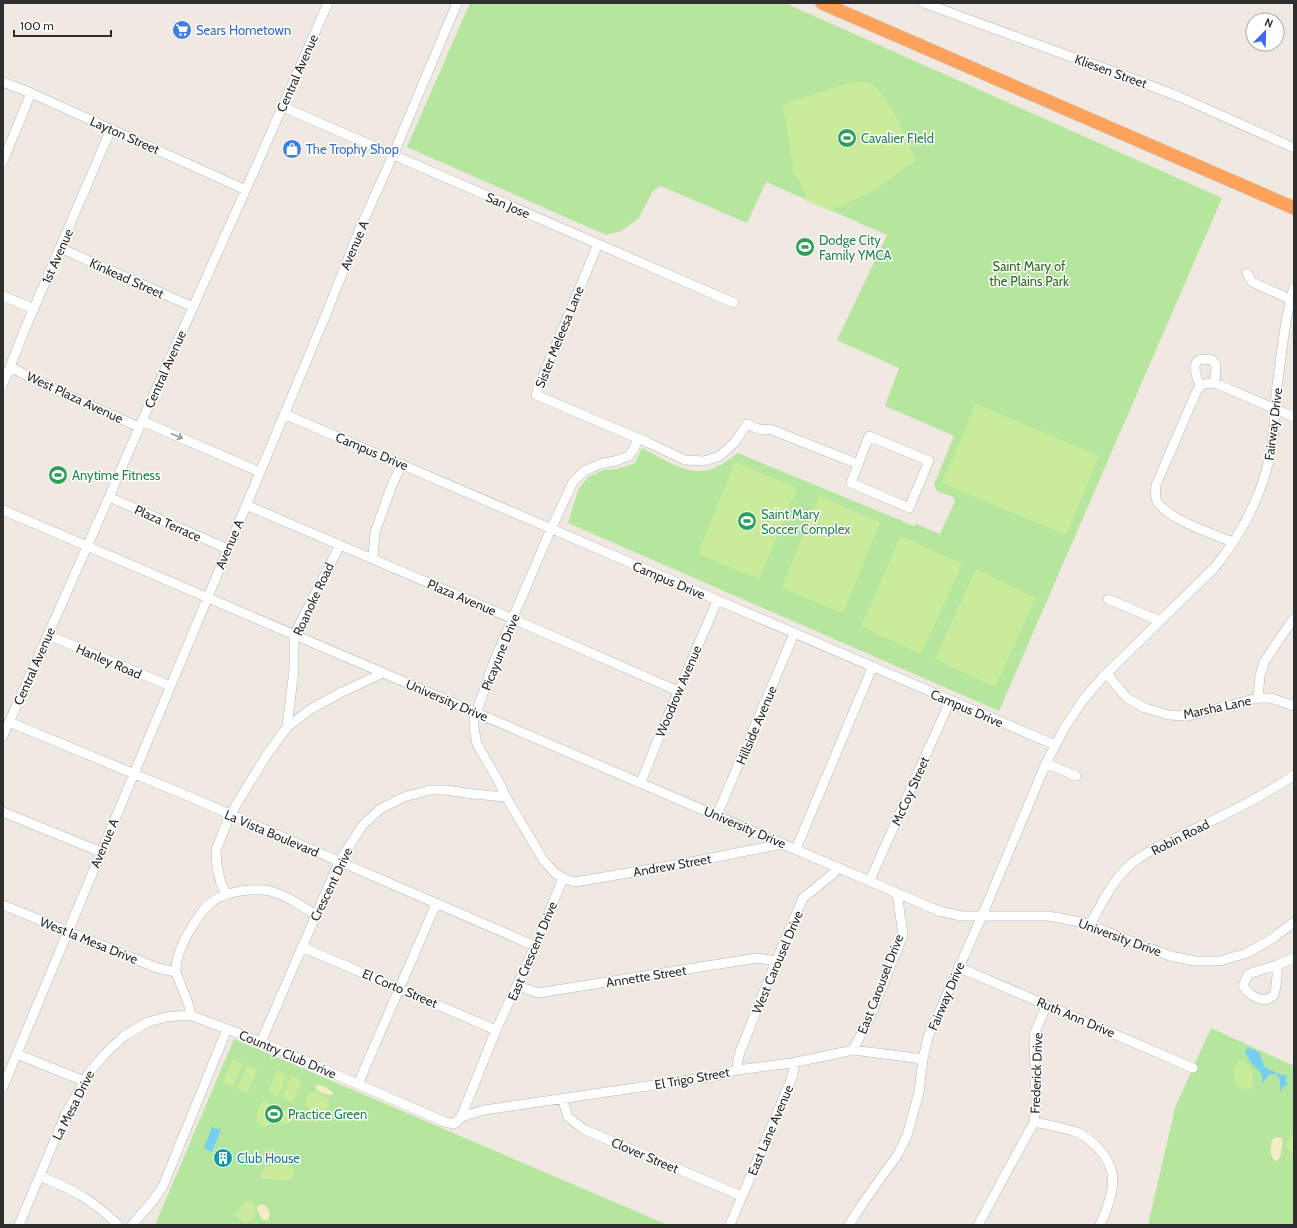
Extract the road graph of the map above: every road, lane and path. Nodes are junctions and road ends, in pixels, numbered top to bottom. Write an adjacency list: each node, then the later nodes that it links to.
1 (328, 3): 7 (street, Central Avenue)
2 (458, 3): 10 (street, Avenue A)
3 (822, 3): 13 (highway)
4 (924, 3): 9 (street, Kliesen Street)
5 (3, 82): 6 (street, Layton Street)
6 (31, 93): 8 (street, Layton Street); 11 (street)
7 (282, 106): 10 (street, San Jose); 12 (street, Central Avenue)
8 (111, 129): 12 (street, Layton Street); 15 (street, 1st Avenue)
9 (1294, 148)
10 (393, 155): 14 (street, San Jose); 28 (street, Avenue A)
11 (3, 162)
12 (246, 190): 21 (street, Central Avenue)
13 (1294, 208)
14 (598, 244): 20 (street, San Jose); 31 (street, Sister Meleesa Lane)
15 (60, 248): 21 (street, Kinkead Street); 22 (street, 1st Avenue)
16 (1247, 273): 19 (street)
17 (1294, 287): 19 (street, Fairway Drive)
18 (3, 296): 22 (street)
19 (1292, 300): 27 (street, Fairway Drive)
20 (734, 303)
21 (193, 307): 30 (street, Central Avenue)
22 (34, 309): 23 (street, 1st Avenue)
23 (10, 367): 25 (street, 1st Avenue); 30 (street, West Plaza Avenue)
24 (1215, 383): 26 (street); 26 (street); 27 (street)
25 (3, 384)
26 (1200, 386): 39 (street)
27 (1276, 409): 29 (street); 39 (street, Fairway Drive)
28 (284, 414): 32 (street, Campus Drive); 34 (street, Avenue A)
29 (1294, 417)
30 (140, 424): 34 (street, one-way to 34); 35 (street, Central Avenue)
31 (637, 438): 33 (street, Sister Meleesa Lane); 38 (street)
32 (402, 464): 38 (street, Campus Drive); 43 (street)
33 (858, 464): 33 (street)
34 (260, 472): 36 (street, Avenue A)
35 (109, 497): 40 (street, Central Avenue); 42 (street, Plaza Terrace)
36 (246, 505): 41 (street, Plaza Avenue); 42 (street, Avenue A)
37 (3, 510): 40 (street, University Drive)
38 (551, 529): 46 (street, Campus Drive); 48 (street, Picayune Drive)
39 (1234, 542): 49 (street, Fairway Drive)
40 (87, 545): 44 (street, University Drive); 52 (street, Central Avenue)
41 (340, 545): 43 (street, Plaza Avenue); 51 (street, Roanoke Road)
42 (228, 549): 44 (street, Avenue A)
43 (373, 559): 48 (street, Plaza Avenue)
44 (207, 597): 51 (street, University Drive); 56 (street, Avenue A)
45 (1108, 599): 49 (street)
46 (716, 601): 50 (street, Campus Drive); 57 (street, Woodrow Avenue)
47 (1294, 618): 58 (street)
48 (513, 619): 57 (street, Plaza Avenue); 61 (street, Picayune Drive)
49 (1160, 622): 55 (street, Fairway Drive)
50 (794, 634): 53 (street, Campus Drive); 74 (street, Hillside Avenue)
51 (294, 635): 54 (street, University Drive); 63 (street, Roanoke Road)
52 (48, 636): 56 (street, Hanley Road); 62 (street, Central Avenue)
53 (872, 668): 59 (street, Campus Drive); 76 (street)
54 (383, 673): 61 (street, University Drive); 63 (street, Roanoke Road)
55 (1107, 674): 58 (street, Marsha Lane); 65 (street, Fairway Drive)
56 (170, 686): 67 (street, Avenue A)
57 (678, 691): 70 (street, Woodrow Avenue)
58 (1258, 698): 60 (street, Marsha Lane)
59 (950, 701): 65 (street, Campus Drive); 81 (street, McCoy Street)
60 (1294, 706)
61 (476, 712): 70 (street, University Drive); 71 (street, Picayune Drive)
62 (9, 722): 64 (street, Central Avenue); 67 (street, La Vista Boulevard)
63 (287, 727): 73 (street, Roanoke Road)
64 (3, 736)
65 (1055, 745): 66 (street, Fairway Drive)
66 (1046, 763): 69 (street); 87 (street, Fairway Drive)
67 (133, 774): 73 (street, La Vista Boulevard); 77 (street, Avenue A)
68 (1294, 775): 89 (street, Robin Road)
69 (1076, 776)
70 (641, 782): 74 (street, University Drive)
71 (506, 797): 78 (street, Crescent Drive); 80 (street)
72 (3, 812): 77 (street)
73 (230, 815): 78 (street, La Vista Boulevard); 83 (street, Roanoke Road)
74 (717, 815): 75 (street, University Drive)
75 (782, 844): 76 (street, University Drive); 80 (street, Andrew Street)
76 (796, 849): 79 (street, University Drive)
77 (101, 852): 90 (street, Avenue A)
78 (339, 862): 84 (street, La Vista Boulevard); 86 (street, Crescent Drive)
79 (840, 868): 81 (street, University Drive); 94 (street, West Carousel Drive)
80 (563, 878): 91 (street, East Crescent Drive)
81 (870, 880): 82 (street, University Drive)
82 (897, 893): 87 (street, University Drive); 105 (street, East Carousel Drive)
83 (227, 895): 86 (street); 97 (street)
84 (436, 904): 91 (street, La Vista Boulevard); 99 (street)
85 (3, 905): 90 (street, West la Mesa Drive)
86 (316, 915): 92 (street, Crescent Drive)
87 (982, 916): 89 (street, University Drive); 96 (street, Fairway Drive)
88 (1294, 922): 89 (street, University Drive)
89 (1090, 925)
90 (68, 931): 97 (street, West la Mesa Drive); 106 (street, Avenue A)
91 (535, 946): 98 (street, East Crescent Drive)
92 (302, 947): 99 (street, El Corto Street); 104 (street, Crescent Drive)
93 (1294, 958): 95 (street)
94 (776, 961): 98 (street, Annette Street); 110 (street, West Carousel Drive)
95 (1277, 964)
96 (958, 967): 100 (street, Ruth Ann Drive); 107 (street, Fairway Drive)
97 (176, 972): 101 (street)
98 (518, 986): 103 (street, East Crescent Drive)
99 (400, 988): 103 (street, El Corto Street); 112 (street)
100 (1047, 1005): 109 (street, Ruth Ann Drive); 116 (street, Frederick Drive)
101 (190, 1015): 102 (street); 111 (street, La Mesa Drive)
102 (227, 1029): 104 (street, Country Club Drive); 121 (street, Country Club Drive)
103 (496, 1030): 115 (street, East Crescent Drive)
104 (261, 1042): 112 (street, Country Club Drive)
105 (853, 1050): 107 (street, El Trigo Street); 108 (street, El Trigo Street)
106 (16, 1054): 111 (street); 113 (street, Avenue A)
107 (923, 1058): 123 (street, Fairway Drive)
108 (792, 1063): 110 (street, El Trigo Street); 118 (street, East Lane Avenue)
109 (1193, 1068)
110 (737, 1070): 114 (street, El Trigo Street)
111 (84, 1081): 117 (street, La Mesa Drive)
112 (358, 1084): 115 (street, Country Club Drive)
113 (3, 1087)
114 (562, 1098): 115 (street, El Trigo Street); 118 (street, Clover Street)
115 (460, 1117)
116 (1034, 1122): 124 (street, Frederick Drive); 125 (street)
117 (40, 1176): 119 (street, La Mesa Drive); 120 (street)
118 (742, 1196): 122 (street, East Lane Avenue)
119 (19, 1225)
120 (118, 1225)
121 (132, 1225)
122 (730, 1225)
123 (849, 1225)
124 (978, 1225)
125 (1100, 1225)

